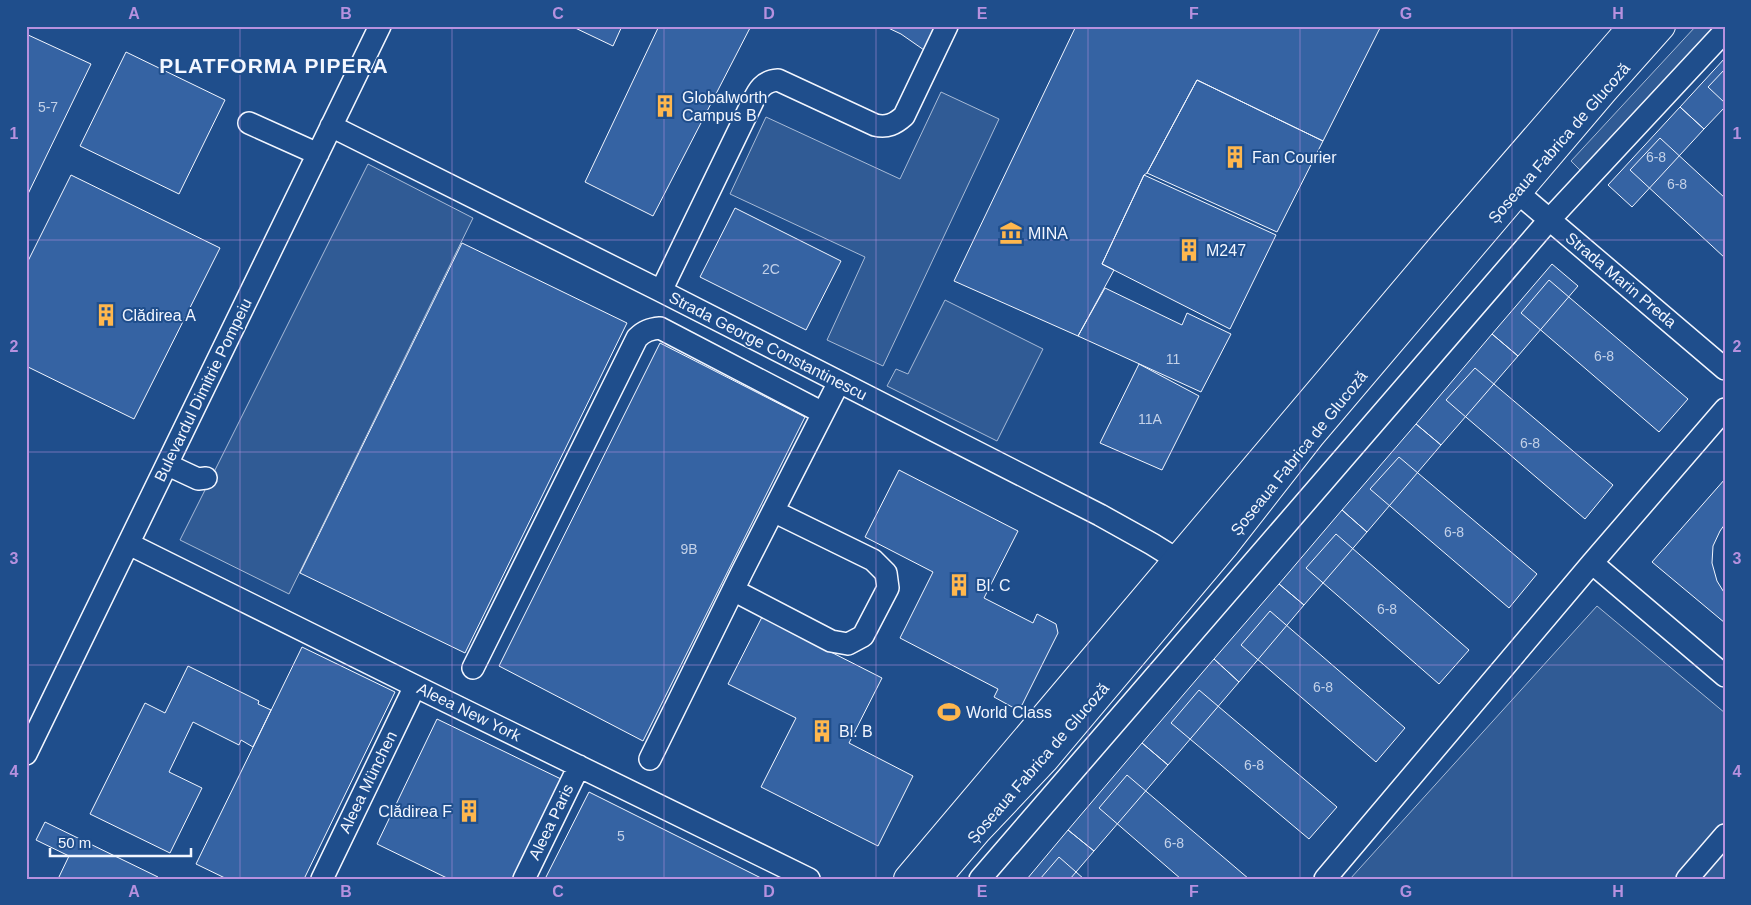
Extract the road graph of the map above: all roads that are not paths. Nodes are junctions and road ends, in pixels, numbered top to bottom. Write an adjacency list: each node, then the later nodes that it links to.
1 (380, 26): 7 (street, Bulevardul Dimitrie Pompeiu)
2 (947, 26): 11 (street)
3 (1633, 26): 20 (main road, Șoseaua Fabrica de Glucoză)
4 (1660, 26): 9 (main road, Șoseaua Fabrica de Glucoză)
5 (1725, 31): 10 (street)
6 (249, 123): 8 (street)
7 (331, 126): 8 (street, Bulevardul Dimitrie Pompeiu); 11 (street, Strada George Constantinescu)
8 (318, 154): 16 (street, Bulevardul Dimitrie Pompeiu)
9 (1517, 192): 10 (street, Strada Marin Preda); 22 (main road, Șoseaua Fabrica de Glucoză)
10 (1550, 219): 12 (street, Strada Marin Preda); 36 (street)
11 (660, 291): 13 (street, Strada George Constantinescu)
12 (1725, 368)
13 (839, 382): 15 (street); 20 (street, Strada George Constantinescu)
14 (1725, 409): 21 (street)
15 (823, 413): 18 (street); 24 (street)
16 (168, 465): 17 (street); 19 (street, Bulevardul Dimitrie Pompeiu)
17 (202, 481)
18 (773, 511): 23 (street); 23 (street)
19 (129, 544): 26 (street, Aleea New York); 27 (street, Bulevardul Dimitrie Pompeiu)
20 (1177, 560): 22 (street, Strada George Constantinescu); 34 (main road, Șoseaua Fabrica de Glucoză)
21 (1592, 563): 25 (street); 37 (street)
22 (1200, 575): 35 (main road, Șoseaua Fabrica de Glucoză)
23 (733, 590): 28 (street)
24 (473, 668)
25 (1725, 676)
26 (415, 686): 29 (street, Aleea New York); 31 (street, Aleea München)
27 (26, 754)
28 (650, 758)
29 (579, 766): 32 (street, Aleea Paris); 33 (street, Aleea New York)
30 (1725, 836): 38 (street)
31 (322, 879)
32 (524, 879)
33 (809, 879)
34 (908, 879)
35 (936, 879)
36 (980, 879)
37 (1326, 879)
38 (1687, 879)

